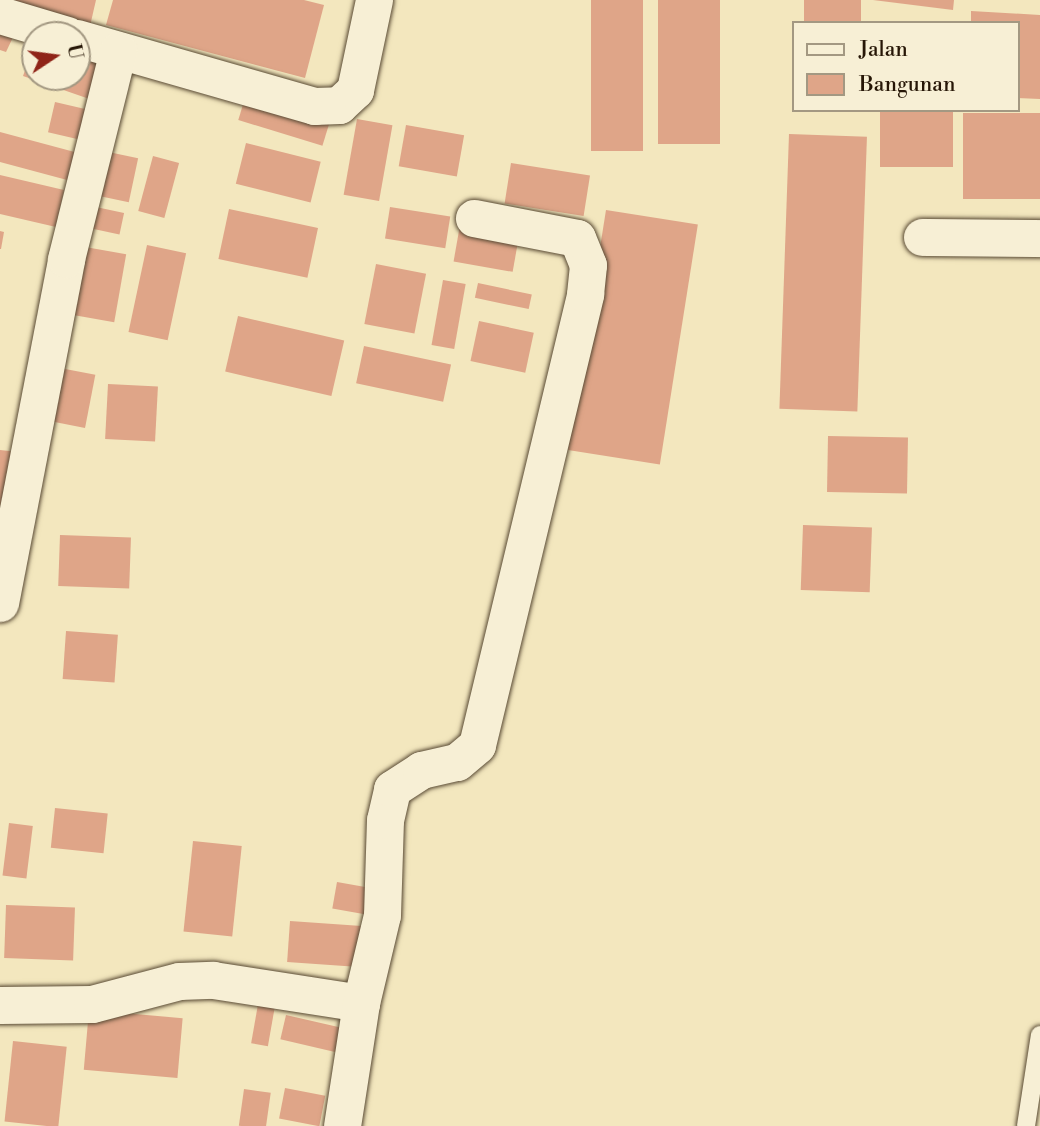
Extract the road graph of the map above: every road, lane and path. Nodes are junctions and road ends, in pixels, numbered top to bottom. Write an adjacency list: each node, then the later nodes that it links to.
1 (374, 0): 5 (street)
2 (0, 15): 3 (street)
3 (21, 21)
4 (91, 42): 5 (street)
5 (118, 50): 9 (street)
6 (474, 218): 10 (street)
7 (922, 237): 8 (street)
8 (1040, 238)
9 (0, 603)
10 (361, 1003): 11 (street); 13 (street)
11 (0, 1004)
12 (1040, 1035): 14 (lane)
13 (342, 1126)
14 (1026, 1126)

